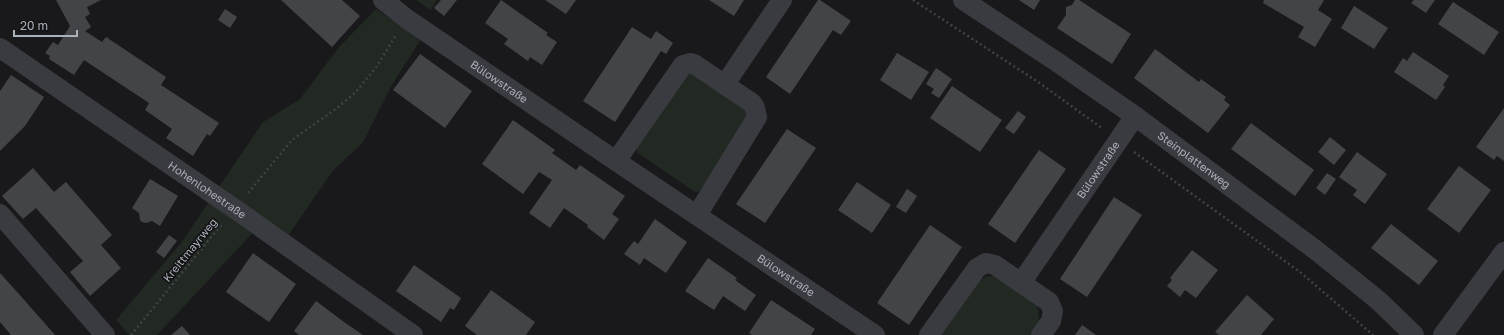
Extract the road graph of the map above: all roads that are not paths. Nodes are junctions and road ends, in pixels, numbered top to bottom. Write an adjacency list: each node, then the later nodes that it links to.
1 (383, 0): 7 (street, Bülowstraße)
2 (782, 0): 5 (street)
3 (963, 0): 6 (street, Steinplattenweg)
4 (0, 48): 13 (street, Hohenlohestraße)
5 (725, 84): 7 (street); 9 (street)
6 (1135, 116): 11 (street, Bülowstraße); 17 (street, Steinplattenweg)
7 (616, 162): 9 (street, Bülowstraße)
8 (0, 214): 12 (street)
9 (697, 215): 14 (street, Bülowstraße)
10 (1504, 252): 18 (street)
11 (1021, 283): 15 (street); 16 (street)
12 (105, 335)
13 (413, 335)
14 (876, 335)
15 (929, 335)
16 (1041, 335)
17 (1414, 335)
18 (1443, 335)

